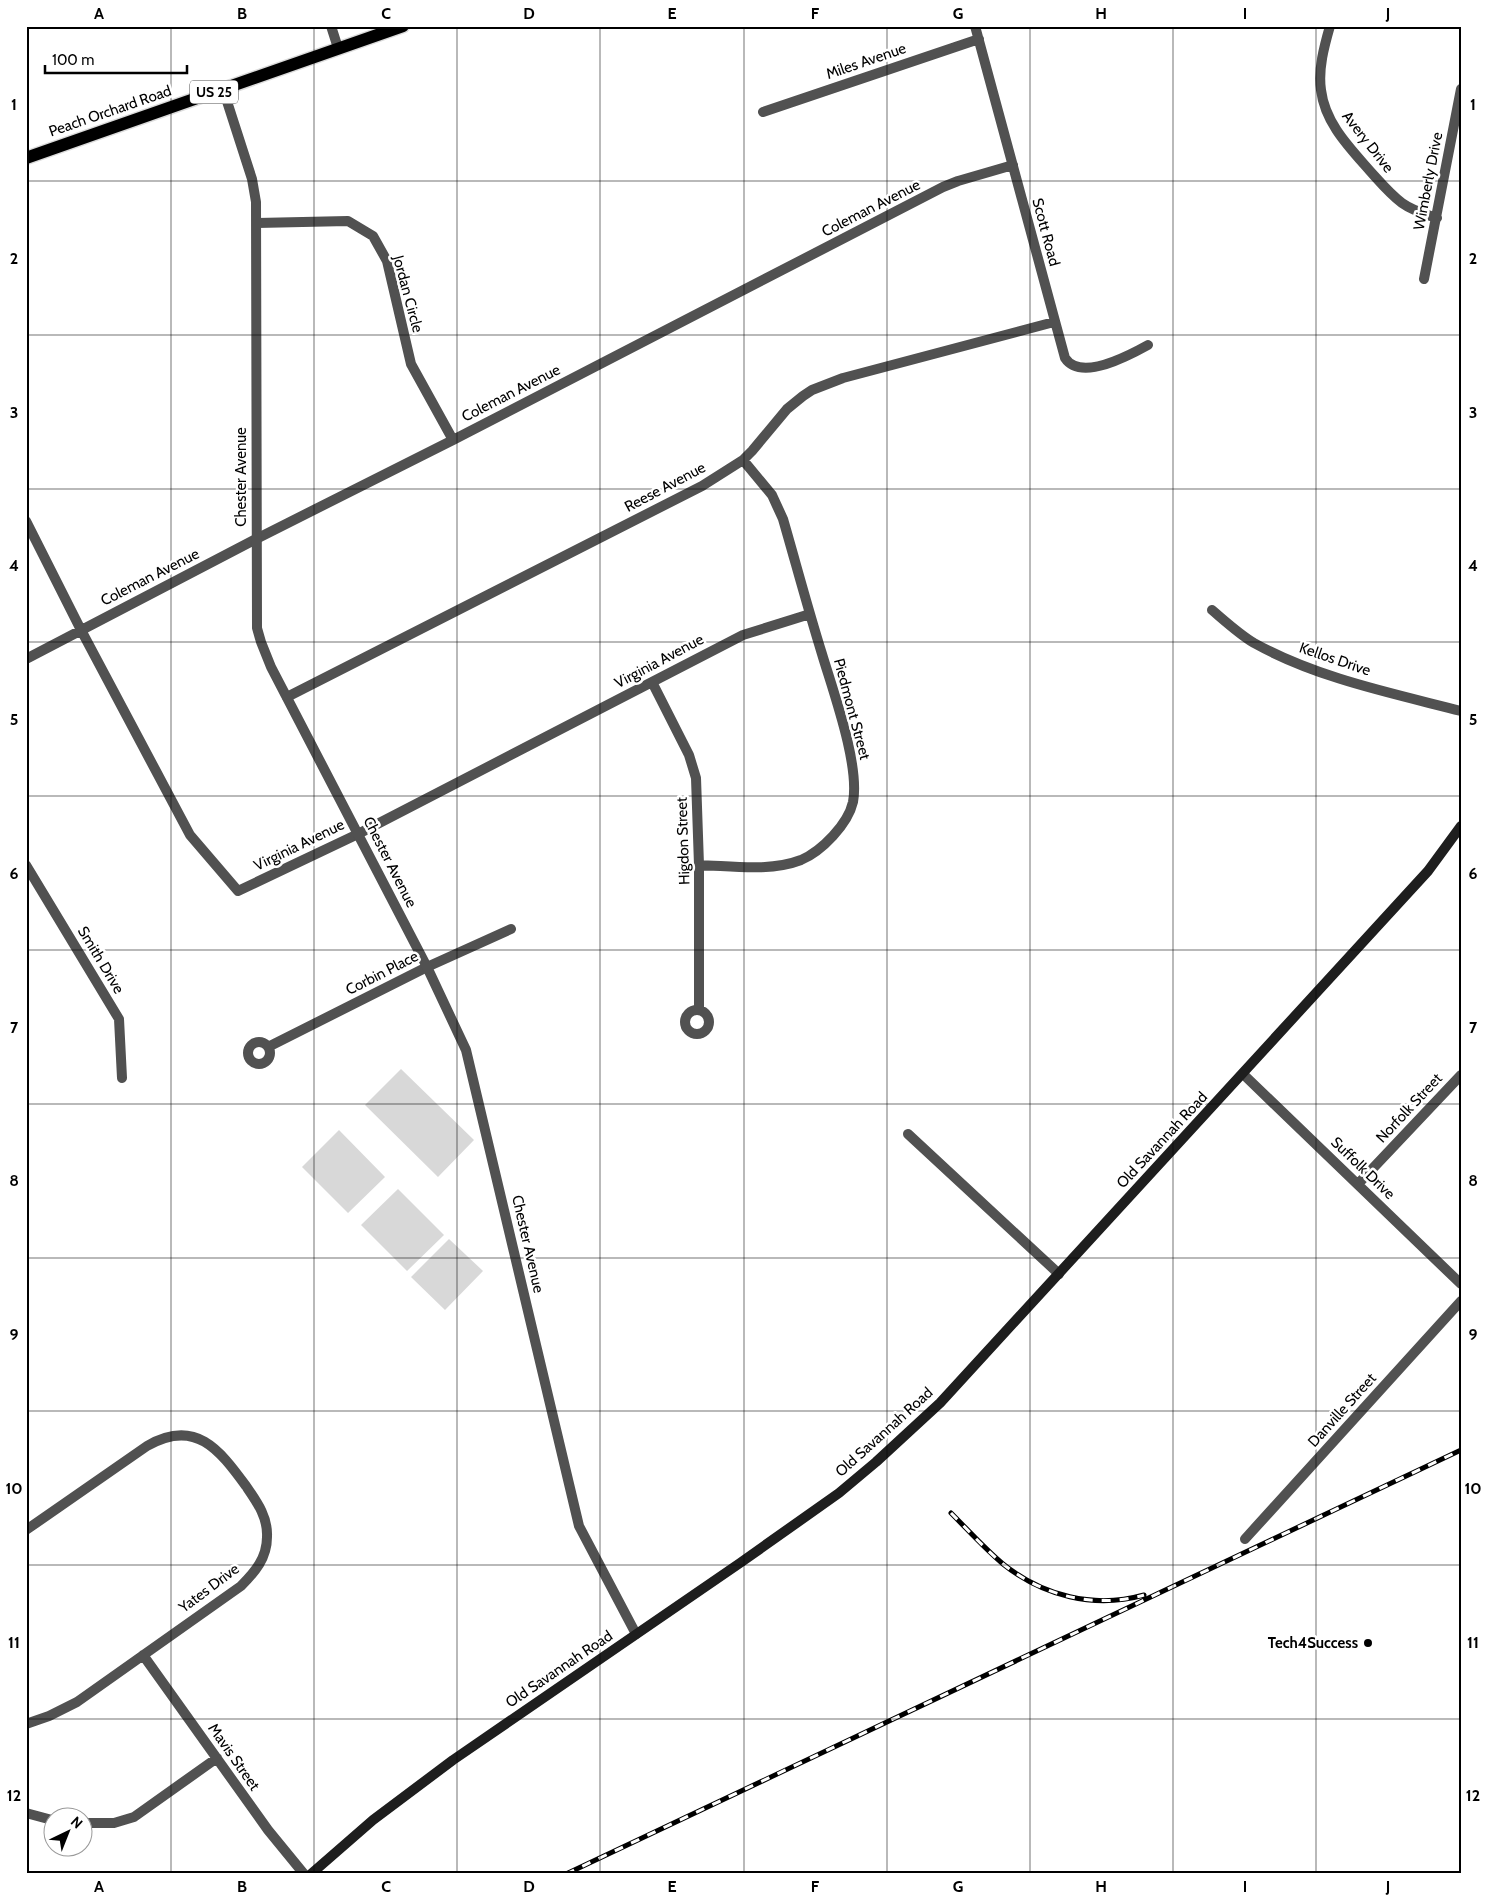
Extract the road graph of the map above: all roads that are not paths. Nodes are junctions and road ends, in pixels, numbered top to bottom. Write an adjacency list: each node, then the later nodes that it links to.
1 (331, 26): 6 (street)
2 (403, 26): 6 (main road, Peach Orchard Road / US 25)
3 (975, 26): 5 (street, Scott Road)
4 (1330, 26): 12 (street, Avery Drive)
5 (978, 39): 9 (street, Miles Avenue); 11 (street, Scott Road)
6 (338, 48): 8 (main road, Peach Orchard Road / US 25)
7 (1461, 88): 12 (street, Wimberly Drive)
8 (223, 89): 10 (main road, Peach Orchard Road / US 25); 13 (street, Chester Avenue)
9 (763, 112)
10 (26, 158)
11 (1013, 165): 15 (street, Scott Road); 17 (street, Coleman Avenue)
12 (1437, 218): 14 (street, Wimberly Drive)
13 (257, 222): 17 (street, Jordan Circle); 20 (street, Chester Avenue)
14 (1424, 279)
15 (1054, 322): 16 (street, Scott Road); 18 (street, Reese Avenue)
16 (1148, 345)
17 (453, 440): 20 (street, Coleman Avenue)
18 (743, 460): 22 (street, Piedmont Street); 26 (street, Reese Avenue)
19 (26, 521): 23 (street, Virginia Avenue)
20 (256, 539): 23 (street, Coleman Avenue); 26 (street, Chester Avenue)
21 (1212, 610): 27 (street, Kellos Drive)
22 (810, 614): 25 (street, Virginia Avenue); 33 (street, Piedmont Street)
23 (81, 630): 24 (street, Coleman Avenue); 30 (street, Virginia Avenue)
24 (26, 659)
25 (652, 682): 30 (street, Virginia Avenue); 33 (street, Higdon Street)
26 (287, 697): 30 (street, Chester Avenue)
27 (1461, 711)
28 (1461, 826): 31 (main road)
29 (1461, 831): 31 (main road)
30 (358, 834): 35 (street, Chester Avenue)
31 (1450, 842): 38 (main road, Old Savannah Road)
32 (26, 865): 40 (street, Smith Drive)
33 (699, 865): 36 (street, Higdon Street)
34 (511, 929): 35 (street, Corbin Place)
35 (427, 967): 37 (street, Corbin Place); 48 (street, Chester Avenue)
36 (699, 1009)
37 (268, 1048)
38 (1243, 1074): 42 (street, Suffolk Drive); 43 (main road, Old Savannah Road)
39 (1461, 1074): 42 (street, Norfolk Street)
40 (122, 1078)
41 (908, 1134): 43 (street)
42 (1358, 1184): 44 (street, Suffolk Drive)
43 (1059, 1274): 48 (main road, Old Savannah Road)
44 (1461, 1284)
45 (1461, 1301): 47 (street, Danville Street)
46 (26, 1530): 49 (street, Yates Drive)
47 (1245, 1539)
48 (636, 1634): 56 (main road, Old Savannah Road)
49 (143, 1655): 50 (street, Yates Drive); 51 (street, Mavis Street)
50 (26, 1724)
51 (217, 1758): 54 (street); 55 (street, Mavis Street)
52 (26, 1813): 53 (street)
53 (42, 1817)
54 (92, 1823)
55 (304, 1874)
56 (311, 1874)

